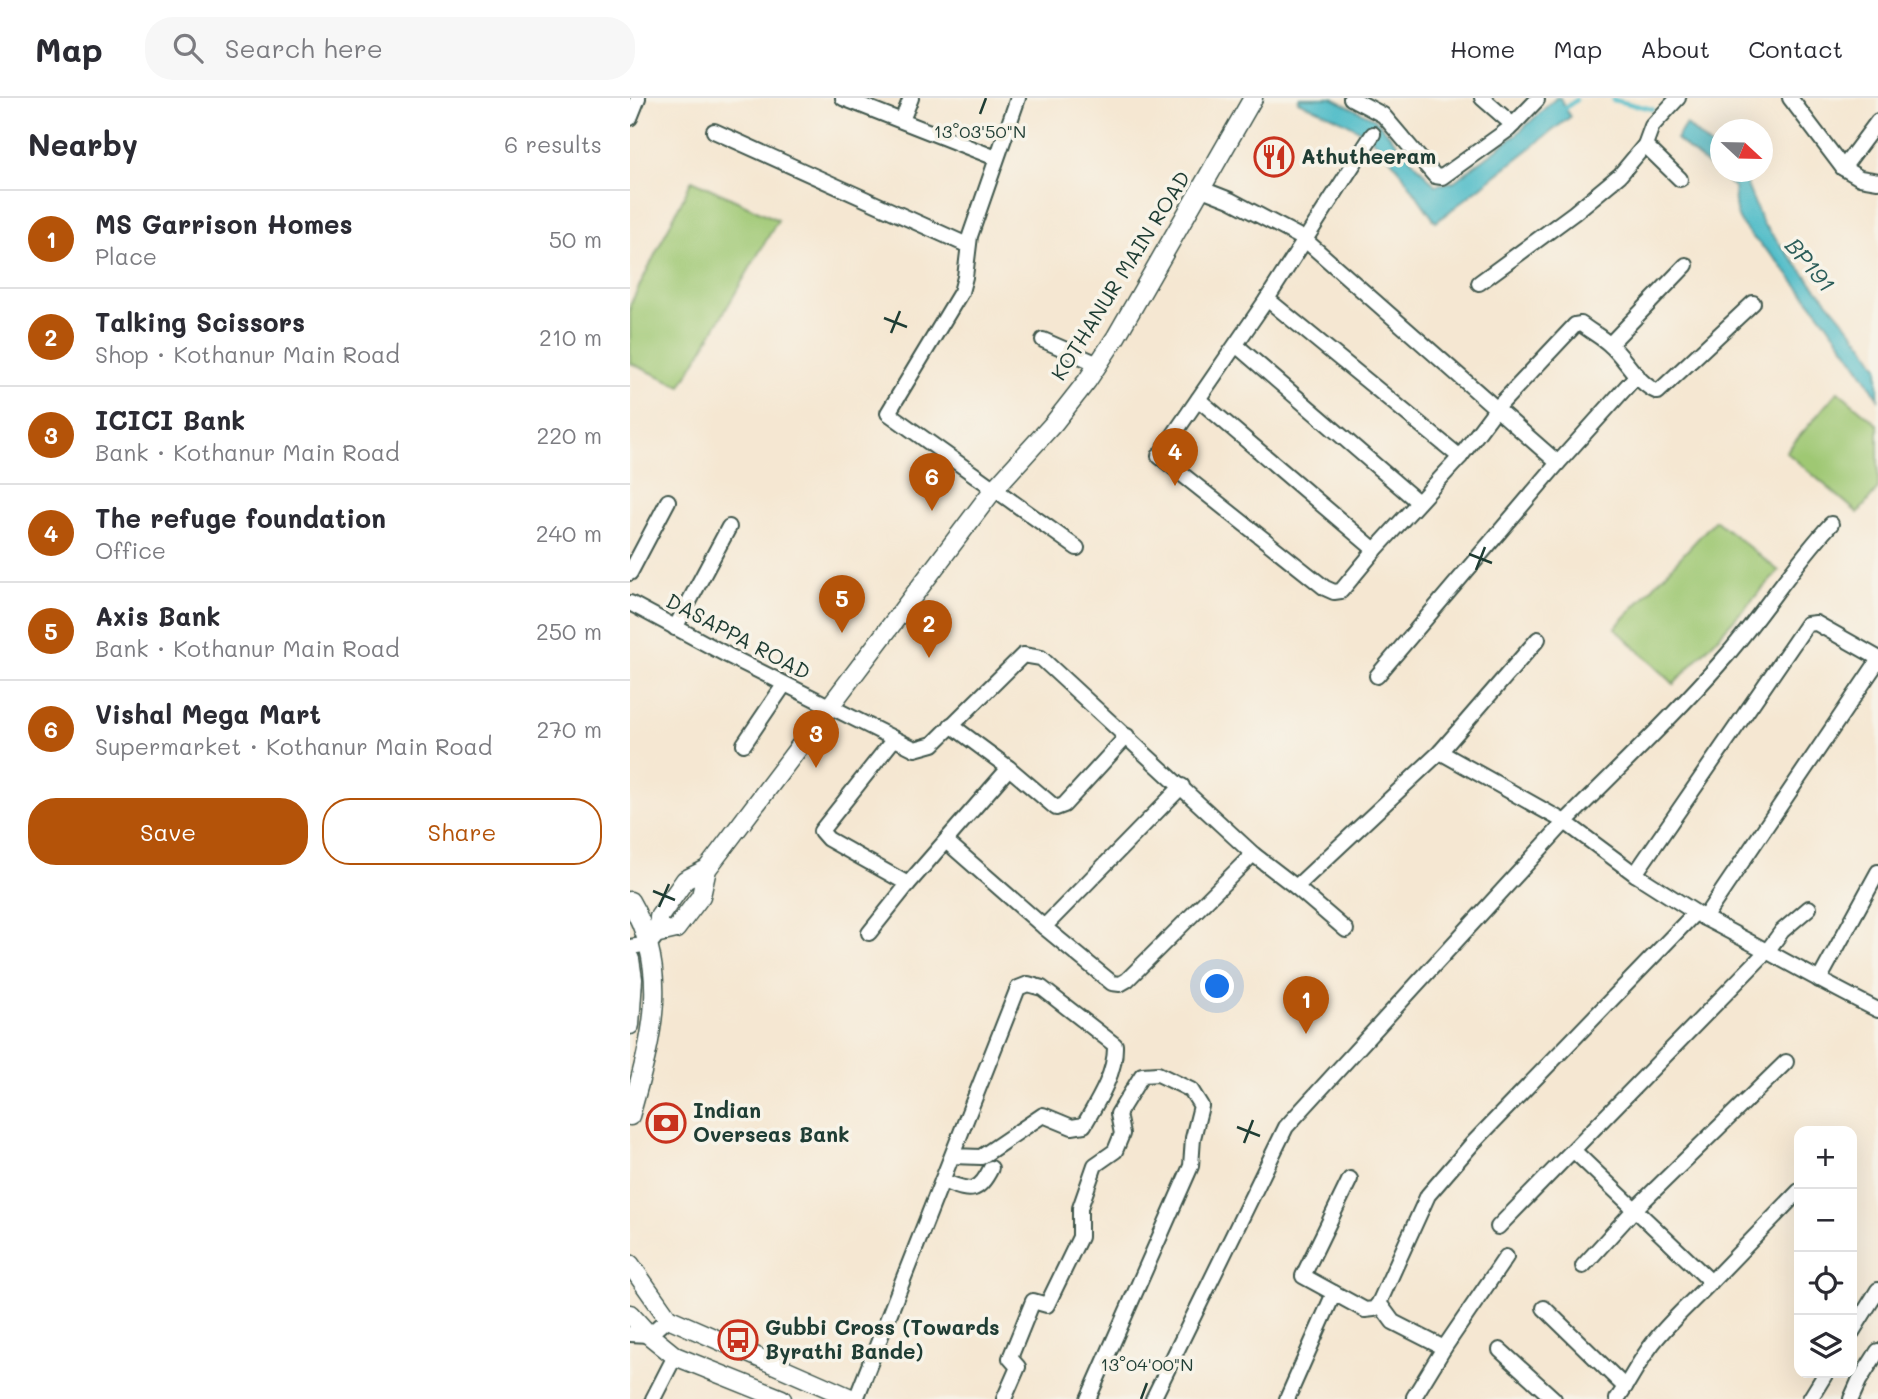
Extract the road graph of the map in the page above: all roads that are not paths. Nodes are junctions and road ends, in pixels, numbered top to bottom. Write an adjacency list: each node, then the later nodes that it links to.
1 (638, 98): 11 (street)
2 (843, 98): 12 (street)
3 (911, 98): 12 (street)
4 (1018, 98): 18 (street)
5 (1253, 98): 22 (main road, KOTHANUR MAIN ROAD)
6 (1351, 98): 14 (street)
7 (1482, 98): 14 (street)
8 (1678, 98): 17 (street)
9 (1790, 98): 19 (street)
10 (1536, 100): 14 (street)
11 (630, 118)
12 (902, 120): 18 (street)
13 (1878, 121): 19 (street)
14 (1513, 125)
15 (714, 131): 24 (street)
16 (1373, 134): 23 (street)
17 (1645, 145): 20 (street); 26 (street)
18 (996, 158): 24 (street)
19 (1843, 168): 21 (street)
20 (1679, 179)
21 (1878, 181)
22 (1202, 189): 23 (street); 32 (main road, KOTHANUR MAIN ROAD)
23 (1304, 239): 27 (street); 35 (street)
24 (967, 245): 38 (street)
25 (1686, 265): 30 (street)
26 (1479, 283)
27 (1267, 299): 31 (street); 36 (street)
28 (1753, 303): 33 (street)
29 (1043, 340): 32 (street)
30 (1610, 344): 33 (street); 35 (street)
31 (1236, 345): 34 (street); 40 (street)
32 (1098, 364): 38 (main road, KOTHANUR MAIN ROAD)
33 (1637, 375): 37 (street)
34 (1198, 399): 44 (street); 44 (street)
35 (1496, 409): 36 (street); 37 (street)
36 (1460, 457): 40 (street)
37 (1558, 463): 50 (street)
38 (994, 489): 43 (street); 52 (main road, KOTHANUR MAIN ROAD)
39 (668, 501): 45 (street)
40 (1418, 502): 44 (street)
41 (1830, 524): 60 (street)
42 (729, 527): 47 (street)
43 (1077, 548)
44 (1375, 550)
45 (630, 573)
46 (630, 603): 47 (street, DASAPPA ROAD)
47 (675, 628): 51 (street, DASAPPA ROAD)
48 (1538, 639): 57 (street)
49 (1878, 660): 64 (street); 69 (street)
50 (1377, 676)
51 (784, 685): 52 (street, DASAPPA ROAD); 56 (street)
52 (828, 707): 55 (street, DASAPPA ROAD); 73 (main road, KOTHANUR MAIN ROAD)
53 (951, 725): 54 (street, DASAPPA ROAD); 55 (street, DASAPPA ROAD); 58 (street)
54 (1127, 736): 58 (street); 59 (street, DASAPPA ROAD)
55 (894, 739): 65 (street)
56 (744, 744)
57 (1440, 752): 60 (street); 66 (street)
58 (1009, 768): 61 (street)
59 (1182, 786): 62 (street, DASAPPA ROAD); 70 (street)
60 (1565, 822): 64 (street); 115 (street)
61 (946, 841): 65 (street); 70 (street)
62 (1253, 854): 66 (street, DASAPPA ROAD); 70 (street)
63 (1878, 872): 77 (street)
64 (1635, 874): 69 (street)
65 (908, 884): 72 (street)
66 (1296, 887): 71 (street, DASAPPA ROAD)
67 (630, 901): 73 (main road)
68 (1809, 908): 75 (street)
69 (1699, 916): 75 (street); 96 (street)
70 (1044, 927)
71 (1346, 930)
72 (869, 933)
73 (654, 939): 74 (street); 81 (main road)
74 (630, 947)
75 (1768, 950): 77 (street); 82 (street)
76 (630, 960): 79 (main road)
77 (1819, 980): 78 (street)
78 (1878, 1010)
79 (630, 1025)
80 (1786, 1062): 88 (street)
81 (630, 1116)
82 (1574, 1151): 88 (street); 89 (street)
83 (952, 1156): 83 (street); 86 (street)
84 (991, 1168): 86 (street)
85 (1350, 1179): 95 (street)
86 (942, 1181): 112 (street)
87 (1794, 1196): 93 (street)
88 (1634, 1210): 92 (street); 93 (street)
89 (1498, 1227)
90 (1506, 1257): 103 (street)
91 (630, 1264): 99 (main road)
92 (1583, 1266)
93 (1711, 1282): 108 (street)
94 (1878, 1290): 100 (street)
95 (1334, 1293): 96 (street); 116 (street)
96 (1379, 1303): 103 (street)
97 (1544, 1308): 108 (street)
98 (630, 1314): 102 (main road)
99 (668, 1318): 102 (street); 112 (main road)
100 (1857, 1324)
101 (630, 1334): 102 (street)
102 (649, 1335): 106 (main road)
103 (1444, 1348): 109 (street)
104 (1500, 1350): 117 (street)
105 (1878, 1351): 119 (street)
106 (675, 1356): 110 (street); 111 (main road)
107 (1823, 1378): 118 (street)
108 (1621, 1393)
109 (1414, 1397)
110 (653, 1399)
111 (782, 1399)
112 (855, 1399)
113 (1004, 1399): 114 (street)
114 (1088, 1399)
115 (1153, 1399)
116 (1287, 1399)
117 (1554, 1399)
118 (1810, 1399)
119 (1850, 1399)

